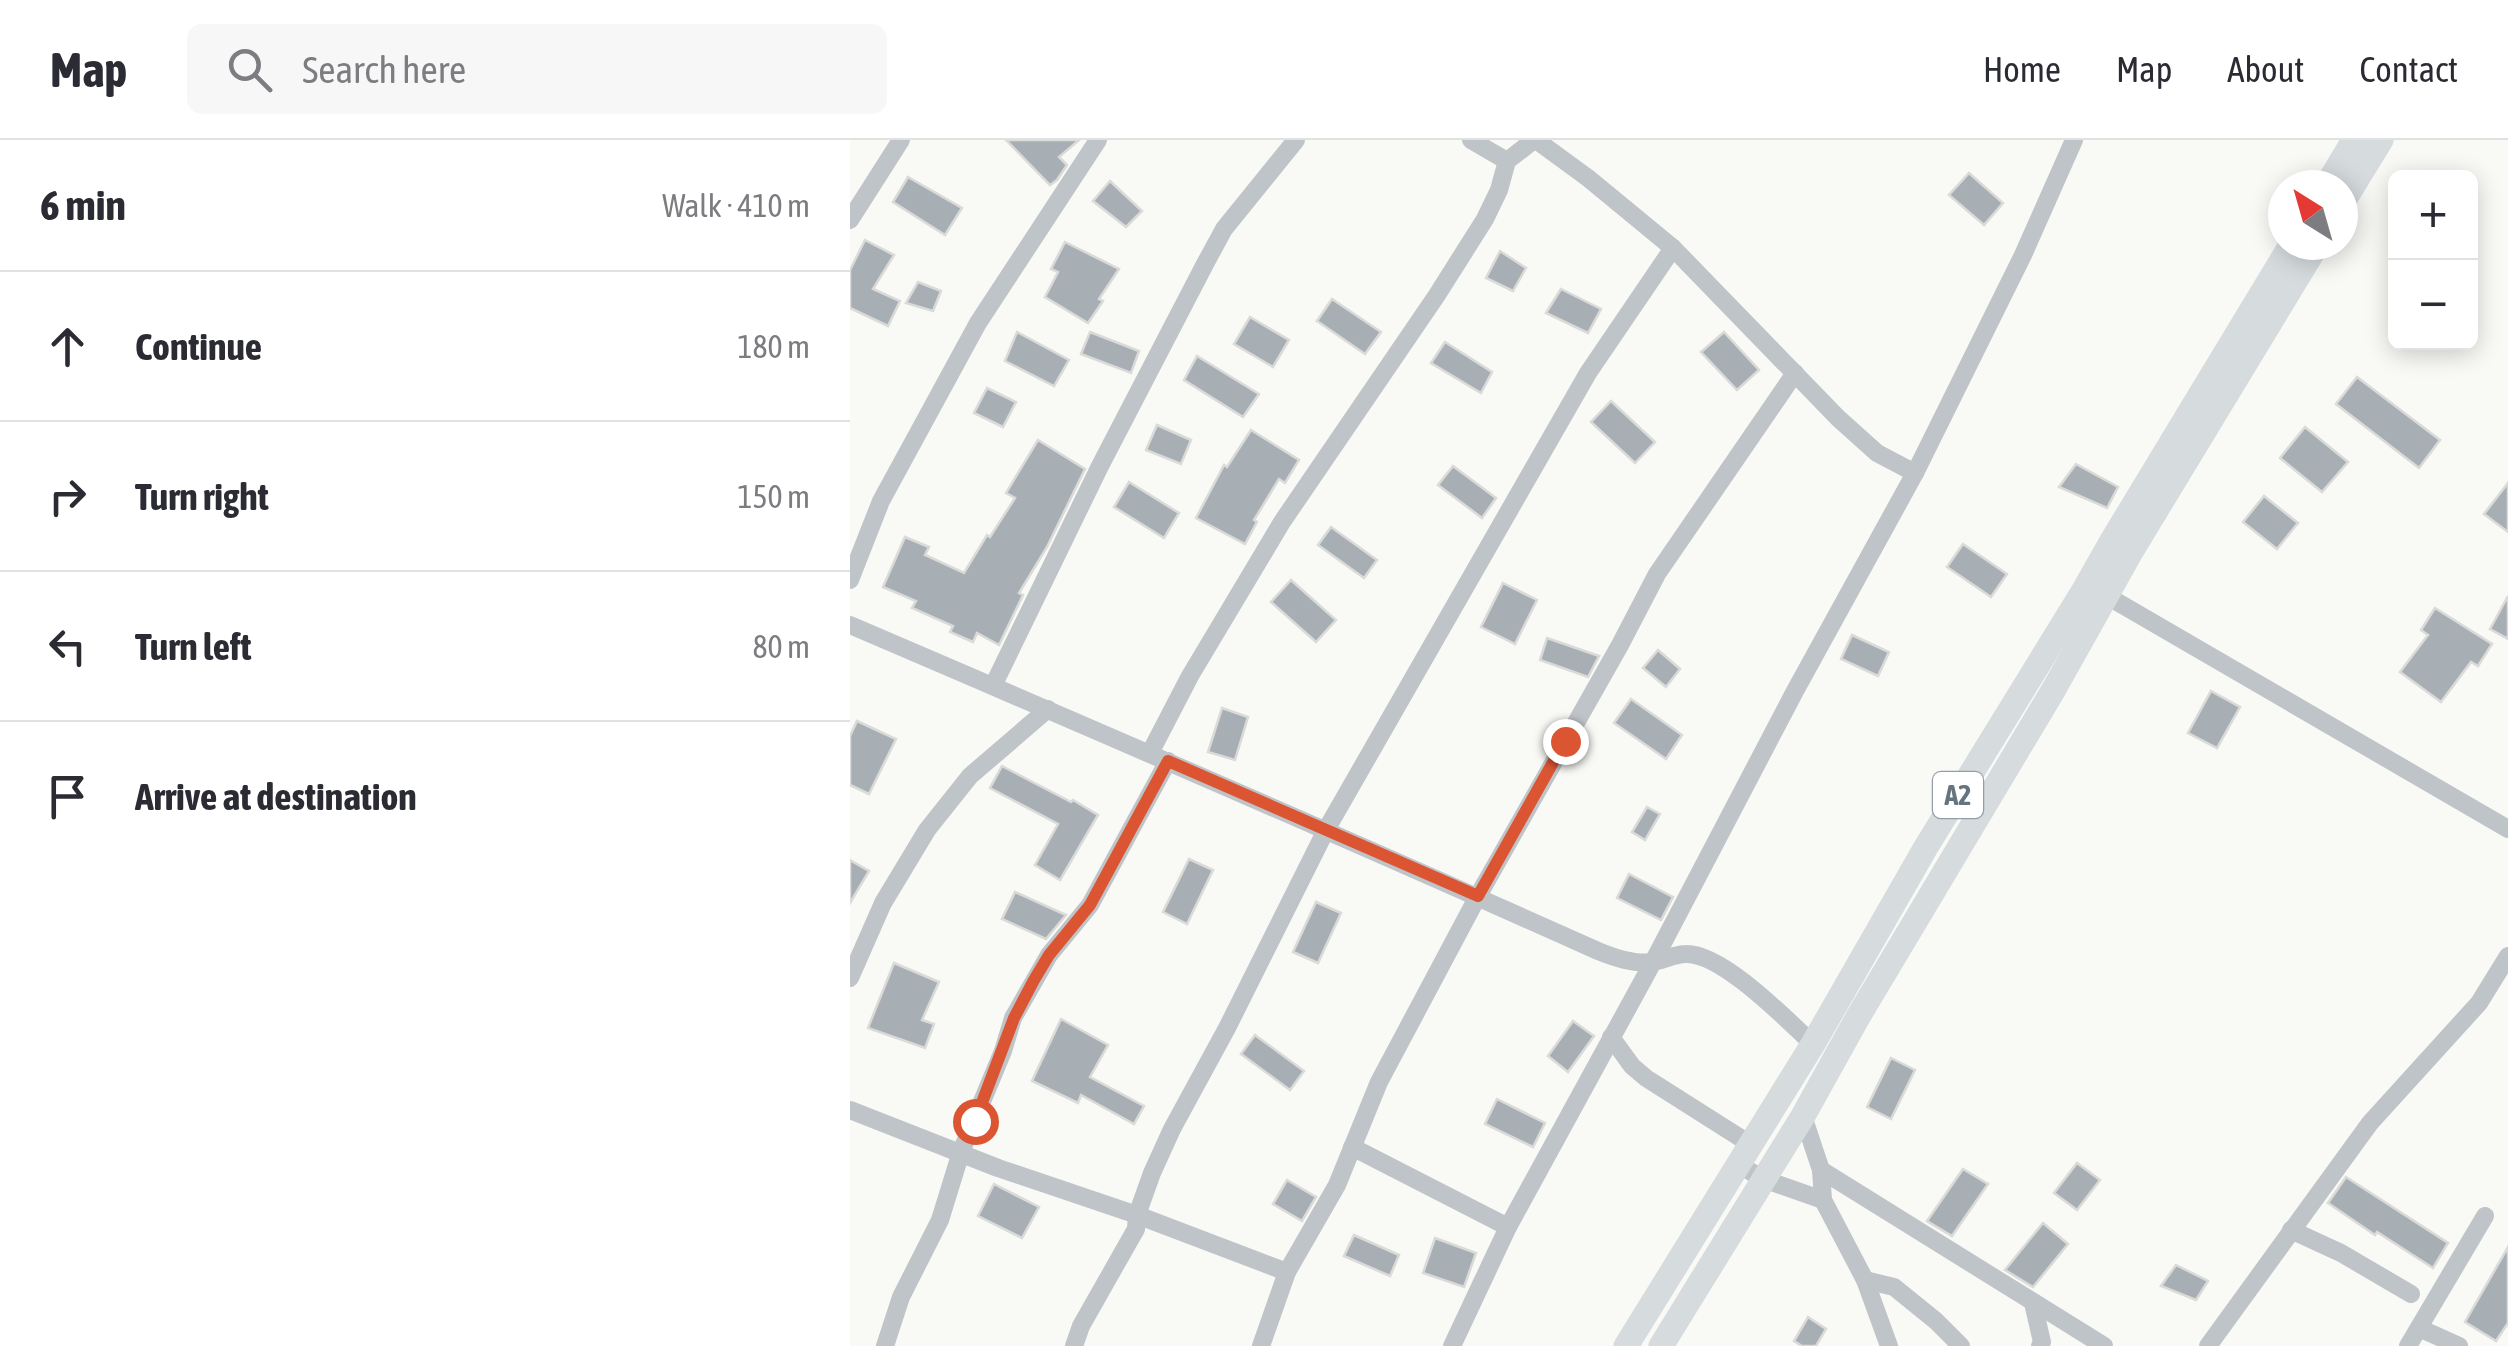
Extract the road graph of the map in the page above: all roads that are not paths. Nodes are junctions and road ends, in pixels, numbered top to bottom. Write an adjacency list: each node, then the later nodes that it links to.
1 (901, 140): 12 (street)
2 (1098, 140): 18 (street)
3 (1296, 140): 21 (street)
4 (1470, 140): 9 (street)
5 (1535, 140): 9 (street); 13 (street)
6 (2074, 140): 17 (street)
7 (2381, 140): 11 (highway)
8 (2352, 141): 10 (highway)
9 (1507, 162): 23 (street)
10 (2336, 170)
11 (2358, 178)
12 (850, 220)
13 (1672, 248): 16 (street); 26 (street)
14 (2282, 260): 32 (highway, A2)
15 (2308, 260): 19 (highway, A2)
16 (1794, 373): 17 (street); 27 (street)
17 (1915, 473): 29 (street)
18 (850, 580)
19 (2107, 596): 25 (street); 34 (highway, A2)
20 (850, 625): 21 (street)
21 (993, 686): 22 (street)
22 (1048, 709): 23 (street); 30 (street)
23 (1150, 753): 24 (street)
24 (1168, 761): 26 (street); 36 (street)
25 (2508, 829)
26 (1326, 830): 27 (street); 41 (street)
27 (1478, 896): 29 (street); 35 (street)
28 (2508, 956): 44 (street)
29 (1653, 962): 31 (street); 32 (street)
30 (850, 978)
31 (1611, 1037): 37 (street); 43 (street)
32 (1813, 1044): 37 (highway, A2)
33 (850, 1110): 36 (street)
34 (1803, 1116): 38 (street); 39 (highway, A2)
35 (1352, 1147): 43 (street); 45 (street)
36 (961, 1152): 41 (street); 50 (street)
37 (1744, 1154): 39 (street); 54 (highway, A2)
38 (1821, 1170): 40 (street); 48 (street)
39 (1762, 1179): 40 (street); 55 (highway, A2)
40 (1822, 1200): 46 (street)
41 (1137, 1215): 45 (street); 51 (street)
42 (2485, 1216): 49 (street)
43 (1508, 1227): 53 (street)
44 (2290, 1230): 47 (street); 60 (street)
45 (1287, 1272): 52 (street)
46 (1865, 1280): 56 (street); 57 (street)
47 (2412, 1294)
48 (2033, 1304): 58 (street); 59 (street)
49 (2419, 1328): 61 (street); 62 (street)
50 (885, 1346)
51 (1074, 1346)
52 (1261, 1346)
53 (1452, 1346)
54 (1626, 1346)
55 (1661, 1346)
56 (1889, 1346)
57 (1961, 1346)
58 (2040, 1346)
59 (2104, 1346)
60 (2208, 1346)
61 (2408, 1346)
62 (2460, 1346)

